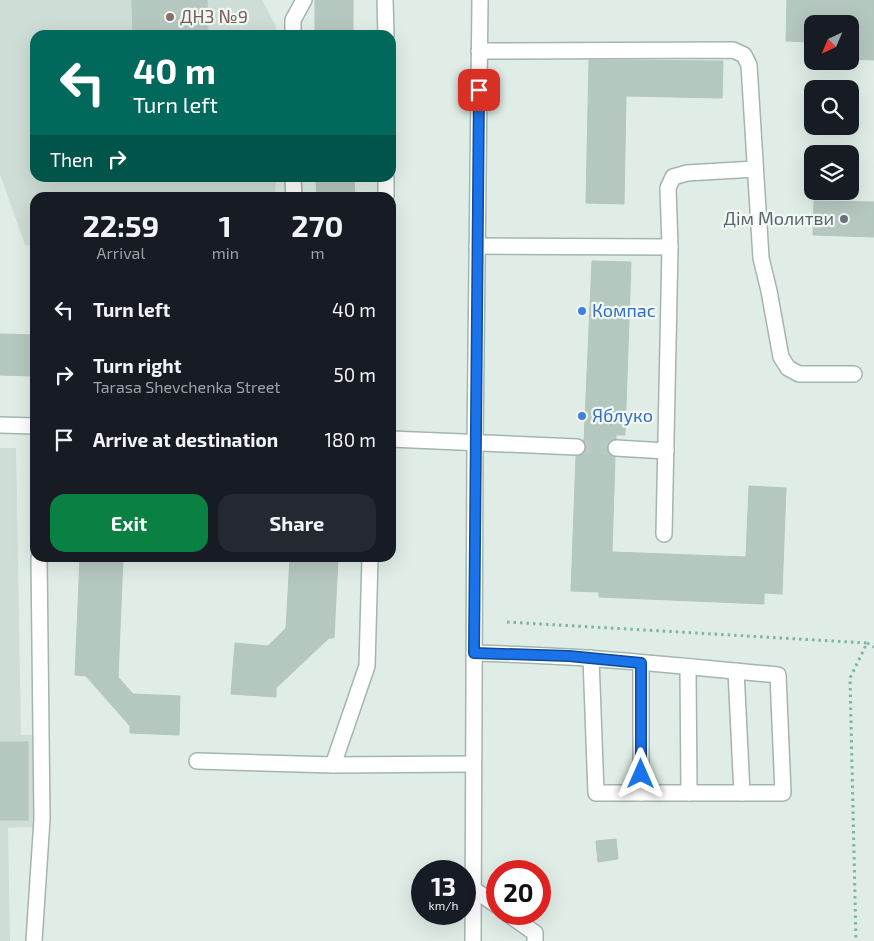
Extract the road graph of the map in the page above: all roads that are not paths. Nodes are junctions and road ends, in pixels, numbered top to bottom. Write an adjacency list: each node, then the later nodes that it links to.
1 (304, 0): 4 (street)
2 (386, 0): 5 (street)
3 (480, 0): 6 (street)
4 (293, 30)
5 (386, 30)
6 (479, 51): 7 (street); 8 (street)
7 (755, 169): 9 (street); 10 (street)
8 (477, 246): 9 (street); 14 (street)
9 (670, 247): 17 (street)
10 (854, 374)
11 (0, 425): 12 (street)
12 (30, 426)
13 (396, 439): 14 (street)
14 (475, 442): 15 (street); 21 (street)
15 (576, 447)
16 (616, 448): 17 (street)
17 (666, 450): 18 (street)
18 (664, 534)
19 (39, 562): 35 (street)
20 (370, 562): 28 (street)
21 (474, 653): 22 (street); 27 (street)
22 (591, 658): 23 (street); 29 (street)
23 (641, 663): 24 (street); 29 (street)
24 (688, 667): 25 (street); 30 (street)
25 (736, 671): 31 (street); 31 (street)
26 (197, 761): 28 (street)
27 (473, 764): 28 (street); 32 (street)
28 (333, 765)
29 (641, 793): 30 (street)
30 (689, 793): 31 (street)
31 (742, 793)
32 (473, 860)
33 (473, 925): 36 (street)
34 (524, 925): 37 (street)
35 (34, 941)
36 (473, 941)
37 (535, 941)

